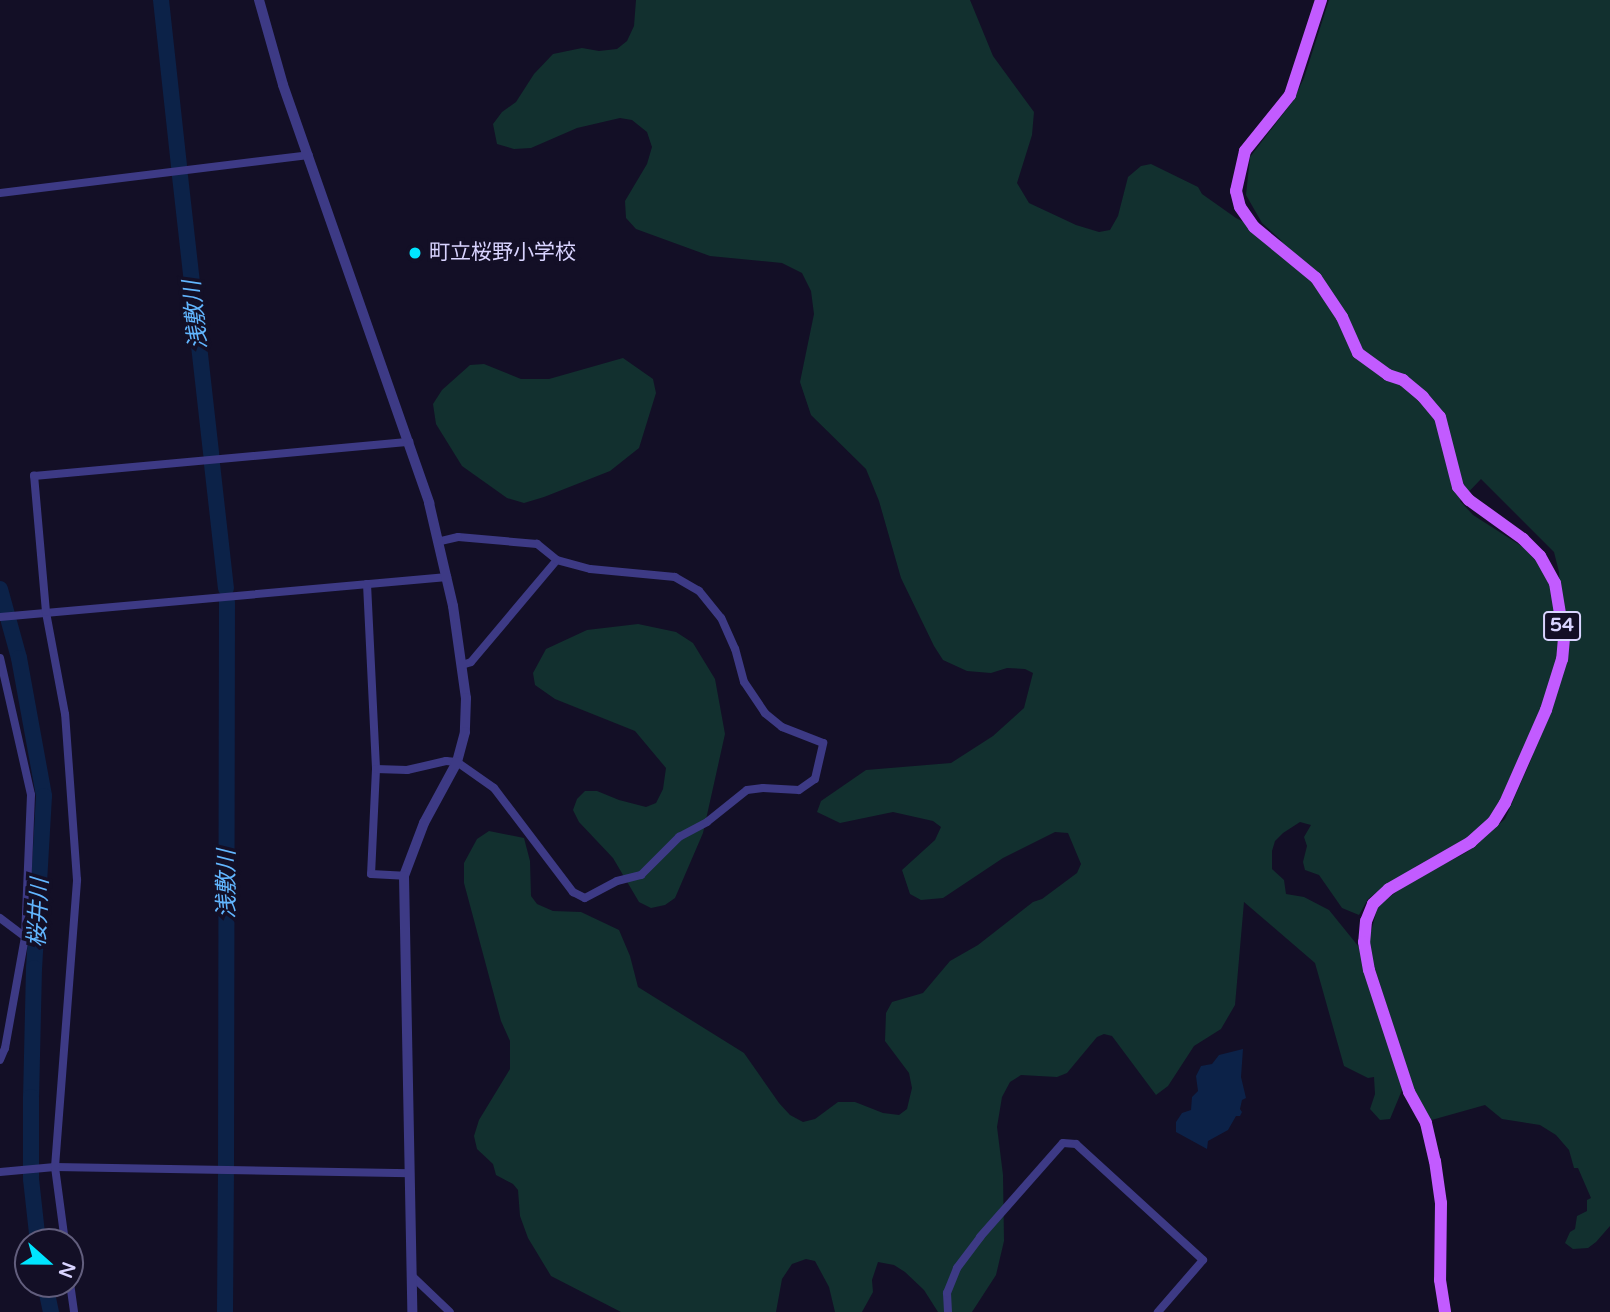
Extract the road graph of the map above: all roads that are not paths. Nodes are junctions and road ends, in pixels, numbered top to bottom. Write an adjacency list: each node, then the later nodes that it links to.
1 (259, 0): 3 (street)
2 (1321, 0): 29 (main road, 54)
3 (309, 155): 4 (street); 5 (street)
4 (0, 193)
5 (409, 442): 6 (street); 10 (street)
6 (440, 541): 7 (street); 8 (street)
7 (557, 560): 13 (street); 14 (street)
8 (447, 577): 9 (street); 13 (street)
9 (367, 584): 10 (street); 15 (street)
10 (47, 612): 11 (street); 20 (street)
11 (0, 617)
12 (0, 658): 18 (street)
13 (462, 665): 14 (street)
14 (457, 762): 15 (street); 16 (street)
15 (376, 769): 16 (street)
16 (404, 876): 22 (street)
17 (0, 918): 18 (street)
18 (25, 937): 19 (street)
19 (0, 1060)
20 (51, 1168): 21 (street); 22 (street); 23 (street)
21 (0, 1172)
22 (410, 1173): 24 (street)
23 (62, 1228)
24 (412, 1276): 25 (street); 26 (street)
25 (412, 1312)
26 (450, 1312)
27 (948, 1312): 28 (street)
28 (1158, 1312)
29 (1445, 1312)

